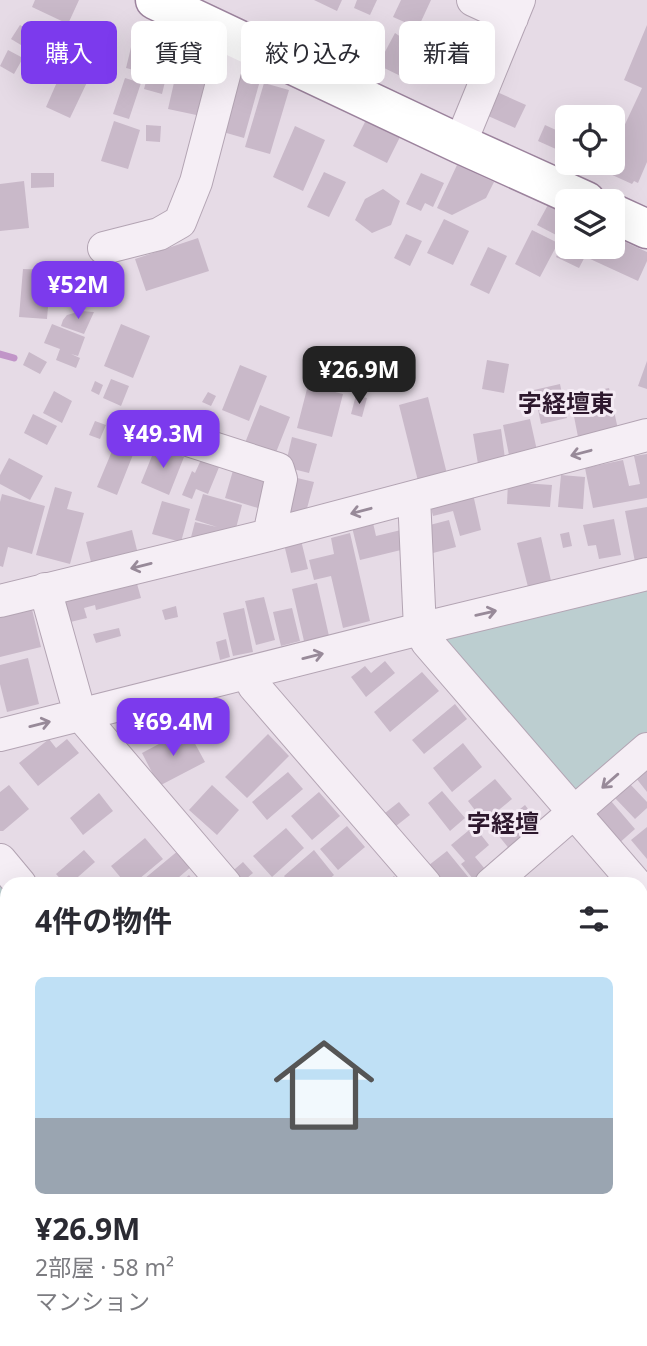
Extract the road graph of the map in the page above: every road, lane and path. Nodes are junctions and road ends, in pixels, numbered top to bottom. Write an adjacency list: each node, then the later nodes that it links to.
1 (155, 0): 4 (highway)
2 (472, 0): 3 (street)
3 (516, 9): 5 (street)
4 (234, 37): 5 (highway); 9 (street)
5 (460, 144): 6 (highway)
6 (559, 189)
7 (625, 219): 8 (highway)
8 (647, 229)
9 (104, 248)
10 (154, 429): 13 (street)
11 (647, 435): 12 (street, one-way to 12)
12 (414, 497): 13 (street, one-way to 13); 17 (street)
13 (269, 535): 15 (street, one-way to 15)
14 (647, 574): 17 (street, one-way to 14)
15 (45, 589): 16 (street); 19 (street)
16 (0, 601)
17 (420, 629): 18 (street, one-way to 17); 22 (street)
18 (247, 673): 19 (street); 26 (street)
19 (80, 714): 20 (street, one-way to 19); 25 (street)
20 (0, 735)
21 (647, 749): 22 (street, one-way to 22)
22 (573, 812): 27 (street); 28 (street)
23 (0, 860): 24 (street)
24 (14, 877)
25 (219, 877)
26 (419, 877)
27 (499, 877)
28 (630, 877)

